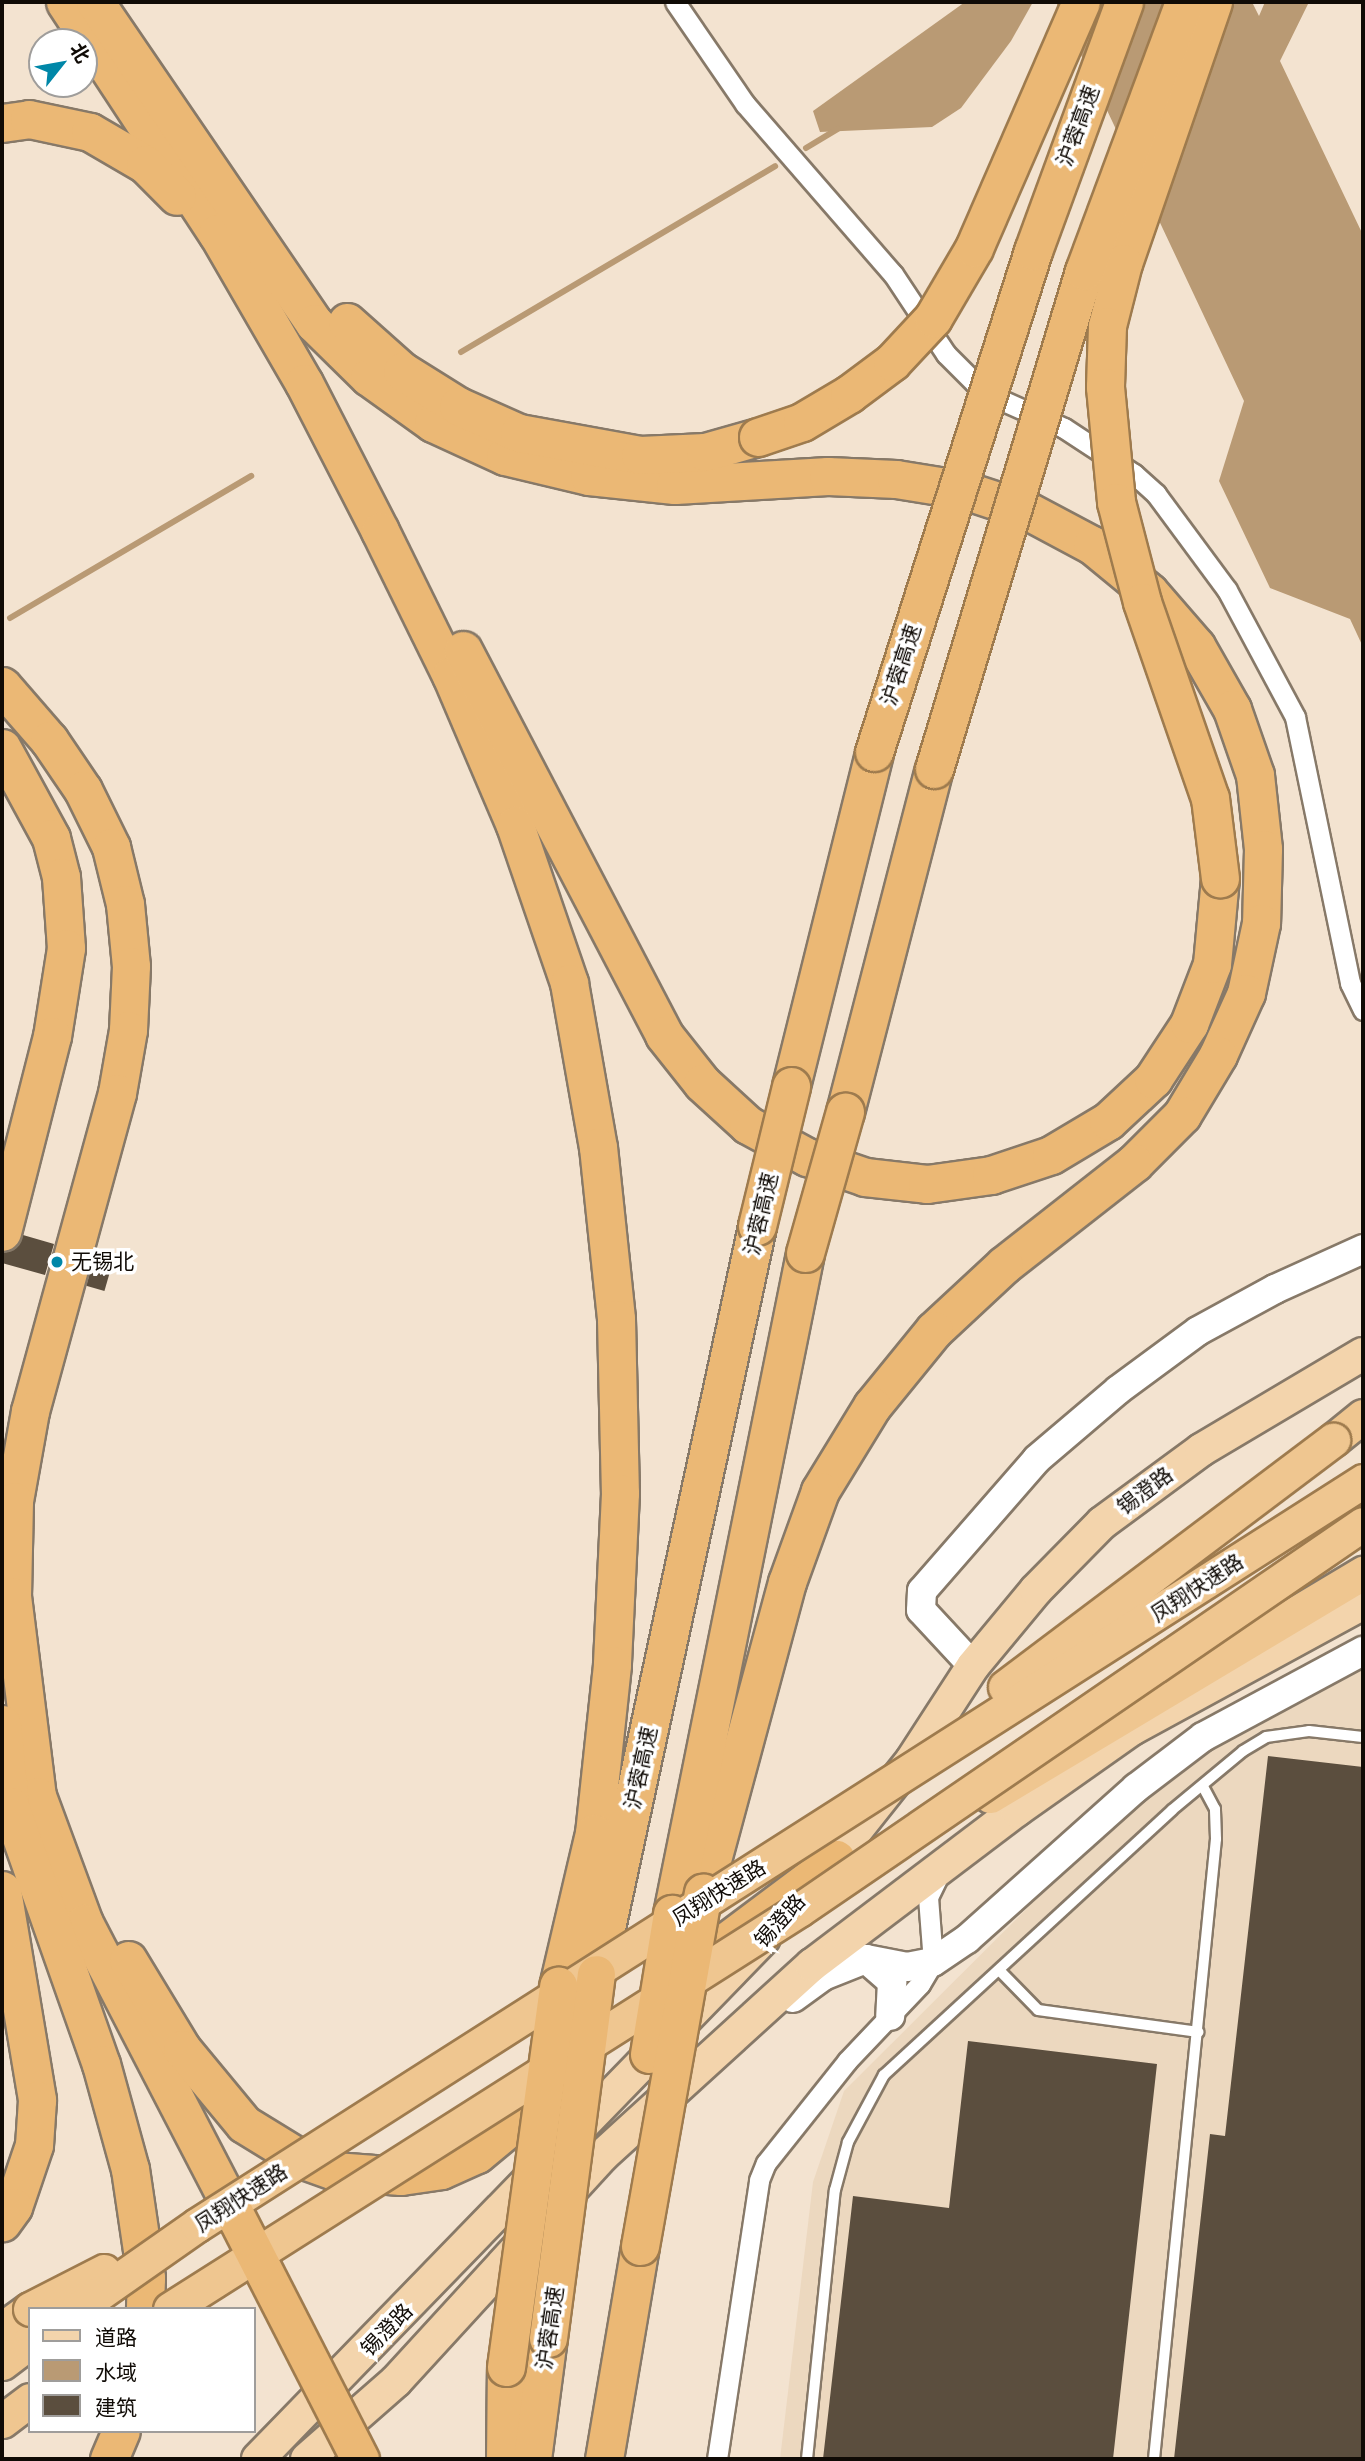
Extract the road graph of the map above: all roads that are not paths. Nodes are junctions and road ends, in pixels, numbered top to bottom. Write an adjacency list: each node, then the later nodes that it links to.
1 (65, 2): 10 (highway)
2 (95, 2): 9 (highway)
3 (675, 2): 13 (street)
4 (1081, 2): 9 (highway, bridge)
5 (1124, 2): 60 (highway, 沪蓉高速, bridge)
6 (1184, 2): 42 (highway, bridge)
7 (1213, 2): 10 (highway, bridge)
8 (2, 123): 10 (highway)
9 (190, 140): 42 (highway, bridge)
10 (304, 383): 59 (highway, bridge)
11 (3, 687): 32 (highway)
12 (4, 754): 14 (highway)
13 (1363, 1010)
14 (2, 1232)
15 (1363, 1249): 23 (main road)
16 (1363, 1354): 23 (main road, 锡澄路)
17 (1363, 1416): 27 (highway, bridge)
18 (1363, 1481): 27 (highway, 凤翔快速路, bridge)
19 (1363, 1524): 31 (highway, 凤翔快速路, bridge)
20 (1363, 1573): 31 (highway, bridge)
21 (1363, 1603): 29 (main road, 锡澄路)
22 (1363, 1651): 34 (main road)
23 (973, 1666): 28 (main road, 锡澄路)
24 (2, 1723): 32 (highway)
25 (1363, 1737): 26 (lane)
26 (1203, 1786): 35 (lane); 38 (lane)
27 (786, 1851): 40 (highway, 凤翔快速路, bridge)
28 (836, 1859): 36 (highway); 55 (main road, 锡澄路)
29 (944, 1865): 34 (street); 39 (main road, 锡澄路)
30 (2, 1890): 41 (highway)
31 (799, 1910): 46 (highway, 凤翔快速路, bridge)
32 (79, 1927): 36 (highway); 36 (highway)
33 (866, 1959): 34 (main road); 37 (main road); 39 (main road)
34 (933, 1962): 37 (street)
35 (999, 1970): 38 (lane); 64 (lane)
36 (115, 2006): 40 (highway); 45 (highway)
37 (890, 2016): 63 (street)
38 (1199, 2032): 65 (lane)
39 (698, 2068): 56 (main road, 锡澄路)
40 (214, 2217): 43 (highway, bridge); 44 (highway, 凤翔快速路, bridge); 57 (highway); 58 (highway, bridge)
41 (2, 2222)
42 (629, 2247): 61 (highway); 62 (highway)
43 (34, 2307)
44 (80, 2307)
45 (145, 2307)
46 (173, 2307)
47 (28, 2310): 48 (highway)
48 (2, 2329)
49 (28, 2344): 50 (highway)
50 (2, 2363)
51 (28, 2402): 52 (highway)
52 (2, 2421)
53 (120, 2433): 54 (highway)
54 (109, 2459)
55 (258, 2459)
56 (307, 2459)
57 (335, 2459)
58 (360, 2459)
59 (505, 2459)
60 (532, 2459)
61 (592, 2459)
62 (604, 2459)
63 (717, 2459)
64 (807, 2459)
65 (1154, 2459)

